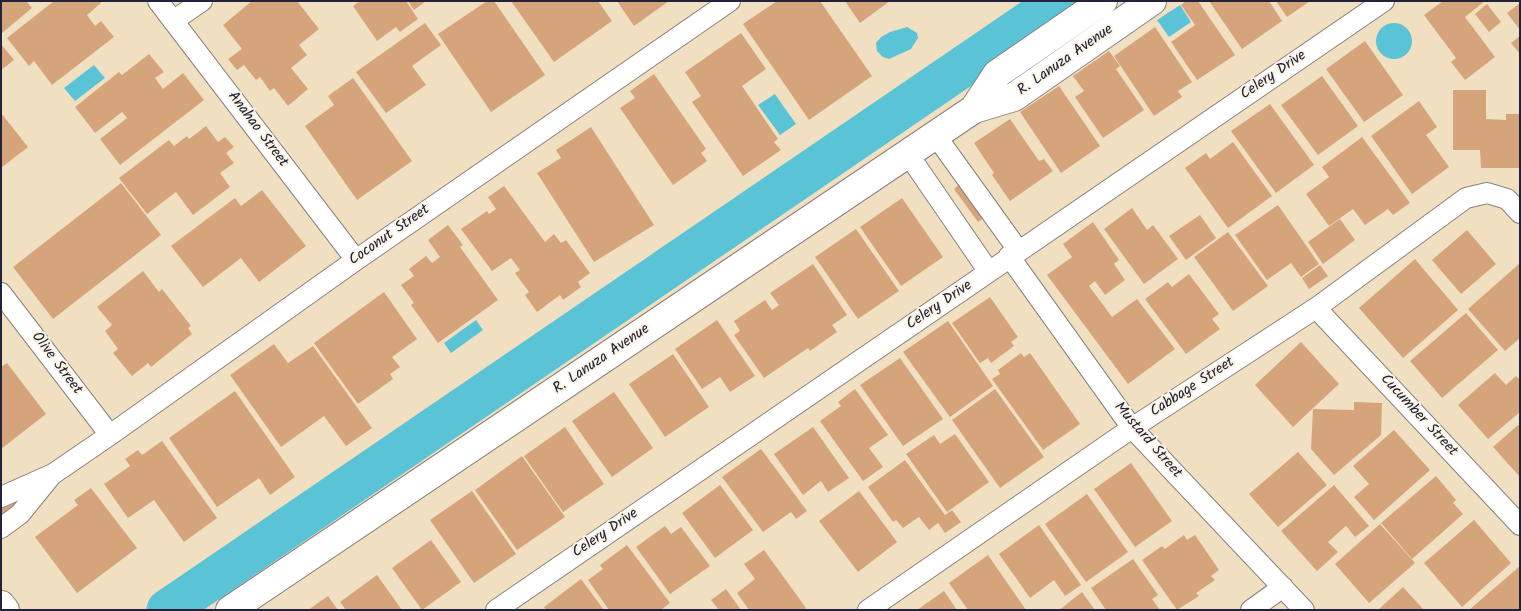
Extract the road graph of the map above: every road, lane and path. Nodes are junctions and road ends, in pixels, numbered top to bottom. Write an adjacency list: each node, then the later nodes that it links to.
1 (158, 1): 7 (street, Anahao Street)
2 (202, 1): 7 (street)
3 (730, 1): 13 (street, Coconut Street)
4 (1103, 1): 8 (main road, R. Lanuza Avenue)
5 (1152, 1): 8 (main road, R. Lanuza Avenue)
6 (1384, 1): 12 (street, Celery Drive)
7 (173, 21): 13 (street, Anahao Street)
8 (974, 109): 9 (main road, R. Lanuza Avenue)
9 (936, 136): 10 (main road, R. Lanuza Avenue); 12 (street, Mustard Street)
10 (908, 154): 14 (street); 26 (main road, R. Lanuza Avenue)
11 (1520, 213): 16 (street, Cabbage Street)
12 (1014, 253): 14 (street, Celery Drive); 17 (street, Mustard Street)
13 (356, 260): 18 (street, Coconut Street)
14 (989, 272): 27 (street, Celery Drive)
15 (1, 293): 18 (street, Olive Street)
16 (1316, 308): 17 (street, Cabbage Street); 21 (street, Cucumber Street)
17 (1132, 428): 23 (street, Mustard Street); 28 (street, Cabbage Street)
18 (110, 435): 19 (street, Coconut Street)
19 (53, 474): 20 (street, Coconut Street); 22 (street, Coconut Street)
20 (1, 497)
21 (1520, 525)
22 (1, 528)
23 (1283, 588): 29 (street); 30 (street, Mustard Street)
24 (1, 605): 25 (main road)
25 (5, 610)
26 (230, 610)
27 (496, 610)
28 (868, 610)
29 (1251, 610)
30 (1304, 610)

